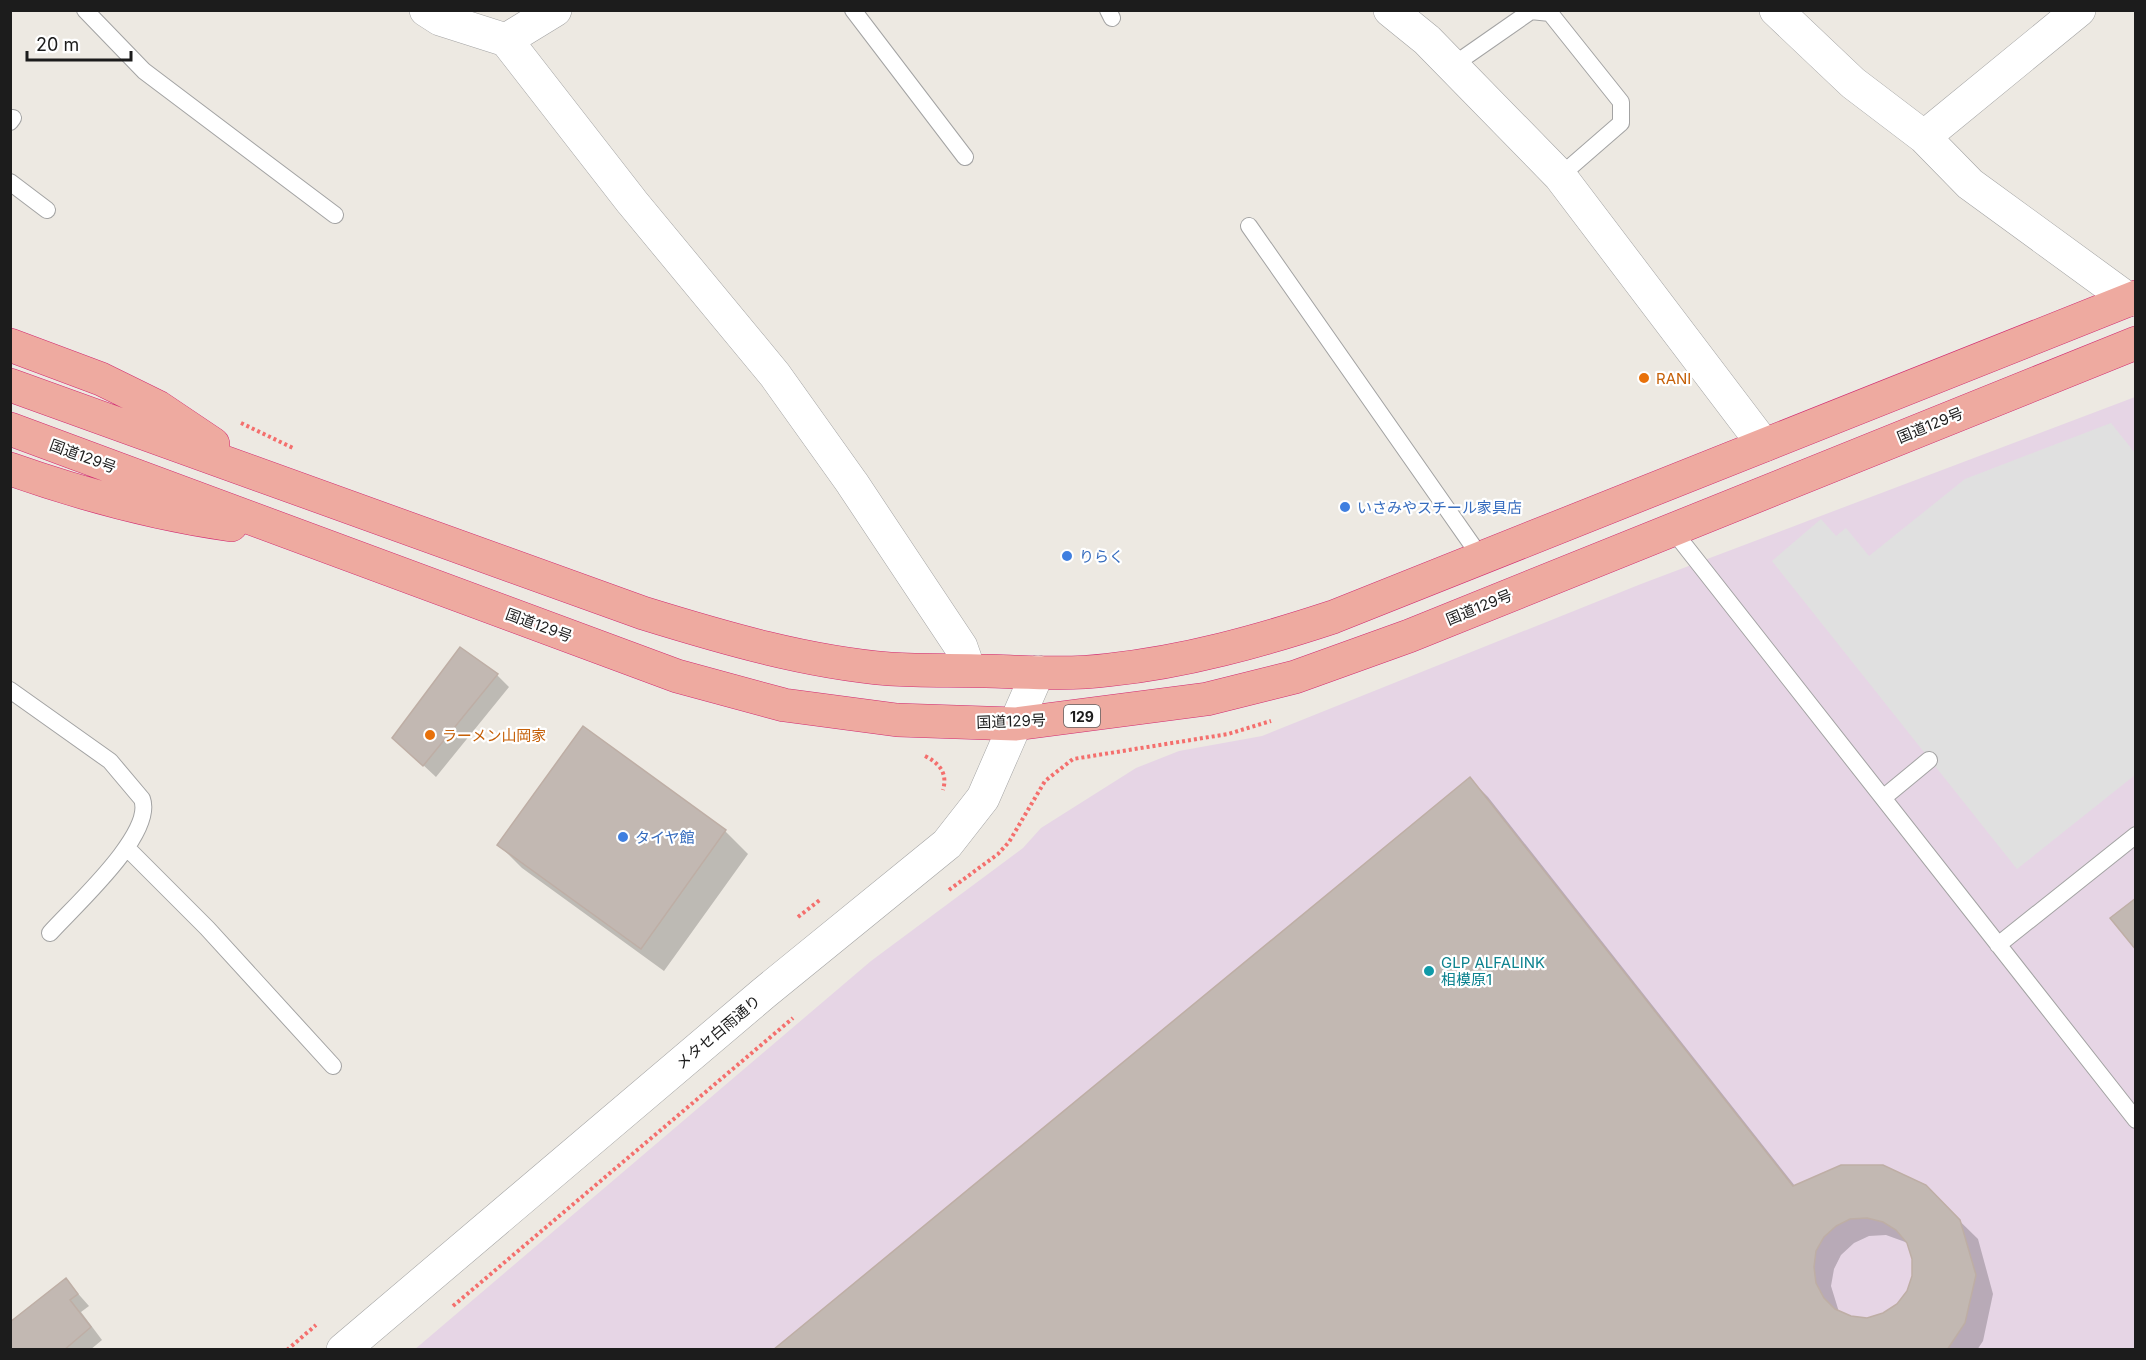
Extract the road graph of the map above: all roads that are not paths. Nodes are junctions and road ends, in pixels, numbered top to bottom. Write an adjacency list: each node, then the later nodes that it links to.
1 (85, 10): 15 (lane)
2 (426, 10): 8 (street)
3 (555, 10): 8 (street)
4 (853, 10): 11 (lane)
5 (1390, 10): 9 (street)
6 (1776, 10): 10 (street)
7 (2066, 15): 10 (street)
8 (506, 40): 28 (street)
9 (1452, 66): 12 (street); 12 (lane)
10 (1924, 138): 17 (street)
11 (965, 157)
12 (1560, 176): 22 (street)
13 (10, 182): 14 (lane)
14 (47, 210)
15 (335, 215)
16 (1250, 226): 27 (lane)
17 (2132, 298): 22 (highway)
18 (2136, 343): 25 (highway, 国道129号 / 129)
19 (10, 345): 24 (highway)
20 (10, 385): 24 (highway)
21 (10, 429): 26 (highway, 国道129号 / 129)
22 (1764, 445): 27 (highway)
23 (10, 469): 26 (highway)
24 (255, 472): 28 (highway)
25 (1671, 528): 31 (highway, 国道129号 / 129); 33 (lane)
26 (301, 536): 31 (highway, 国道129号 / 129)
27 (1482, 559): 29 (highway)
28 (969, 670): 29 (highway)
29 (1038, 672): 31 (street, メタセ白雨通り)
30 (10, 690): 35 (lane)
31 (1016, 724): 40 (street, メタセ白雨通り)
32 (1929, 760): 33 (lane)
33 (1883, 798): 37 (lane)
34 (2136, 835): 37 (lane)
35 (127, 848): 36 (lane); 38 (lane)
36 (50, 933)
37 (1998, 945): 39 (lane)
38 (333, 1066)
39 (2136, 1120)
40 (342, 1350)

